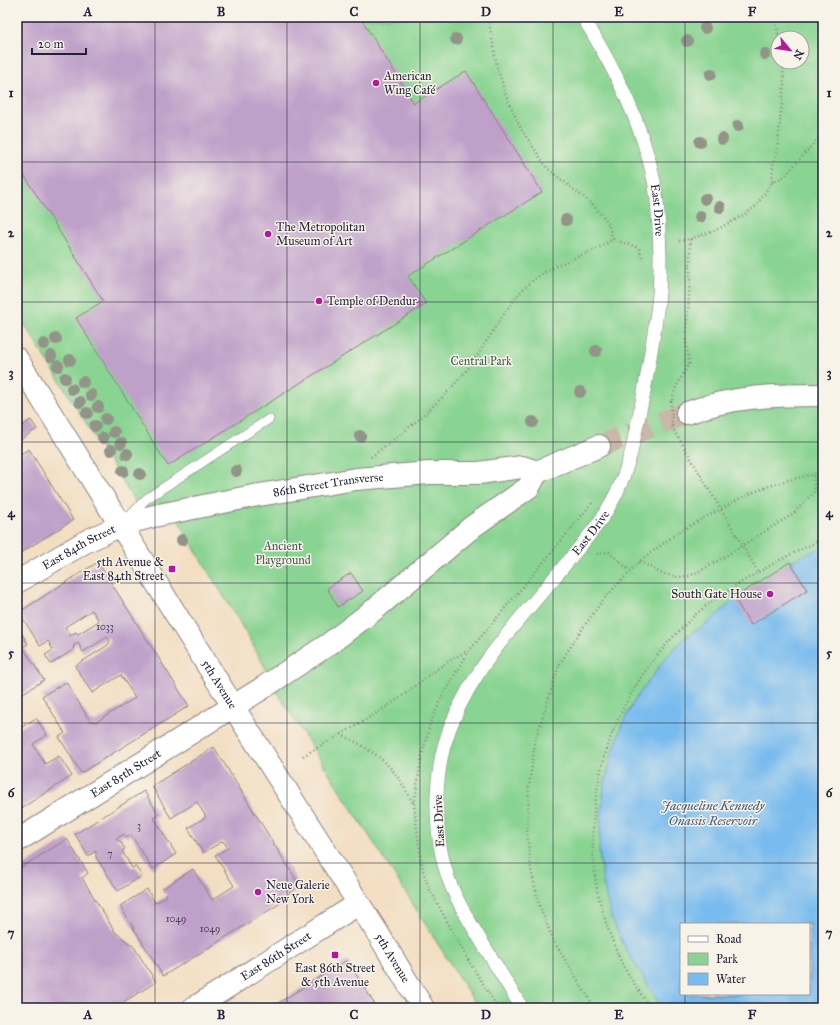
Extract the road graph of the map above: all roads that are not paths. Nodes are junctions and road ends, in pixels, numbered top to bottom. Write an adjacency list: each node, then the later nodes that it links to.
1 (584, 17): 15 (street, East Drive, bridge)
2 (17, 359): 8 (main road, 5th Avenue)
3 (823, 395): 4 (main road)
4 (677, 414)
5 (269, 419): 8 (lane)
6 (599, 446): 7 (main road)
7 (537, 472): 8 (main road, 86th Street Transverse); 10 (main road)
8 (121, 525): 9 (main road, East 84th Street); 10 (main road, 5th Avenue)
9 (17, 582)
10 (233, 706): 11 (main road, East 85th Street); 12 (main road, 5th Avenue)
11 (17, 841)
12 (358, 904): 13 (main road, East 86th Street); 14 (main road, 5th Avenue)
13 (194, 1008)
14 (423, 1008)
15 (522, 1008)

